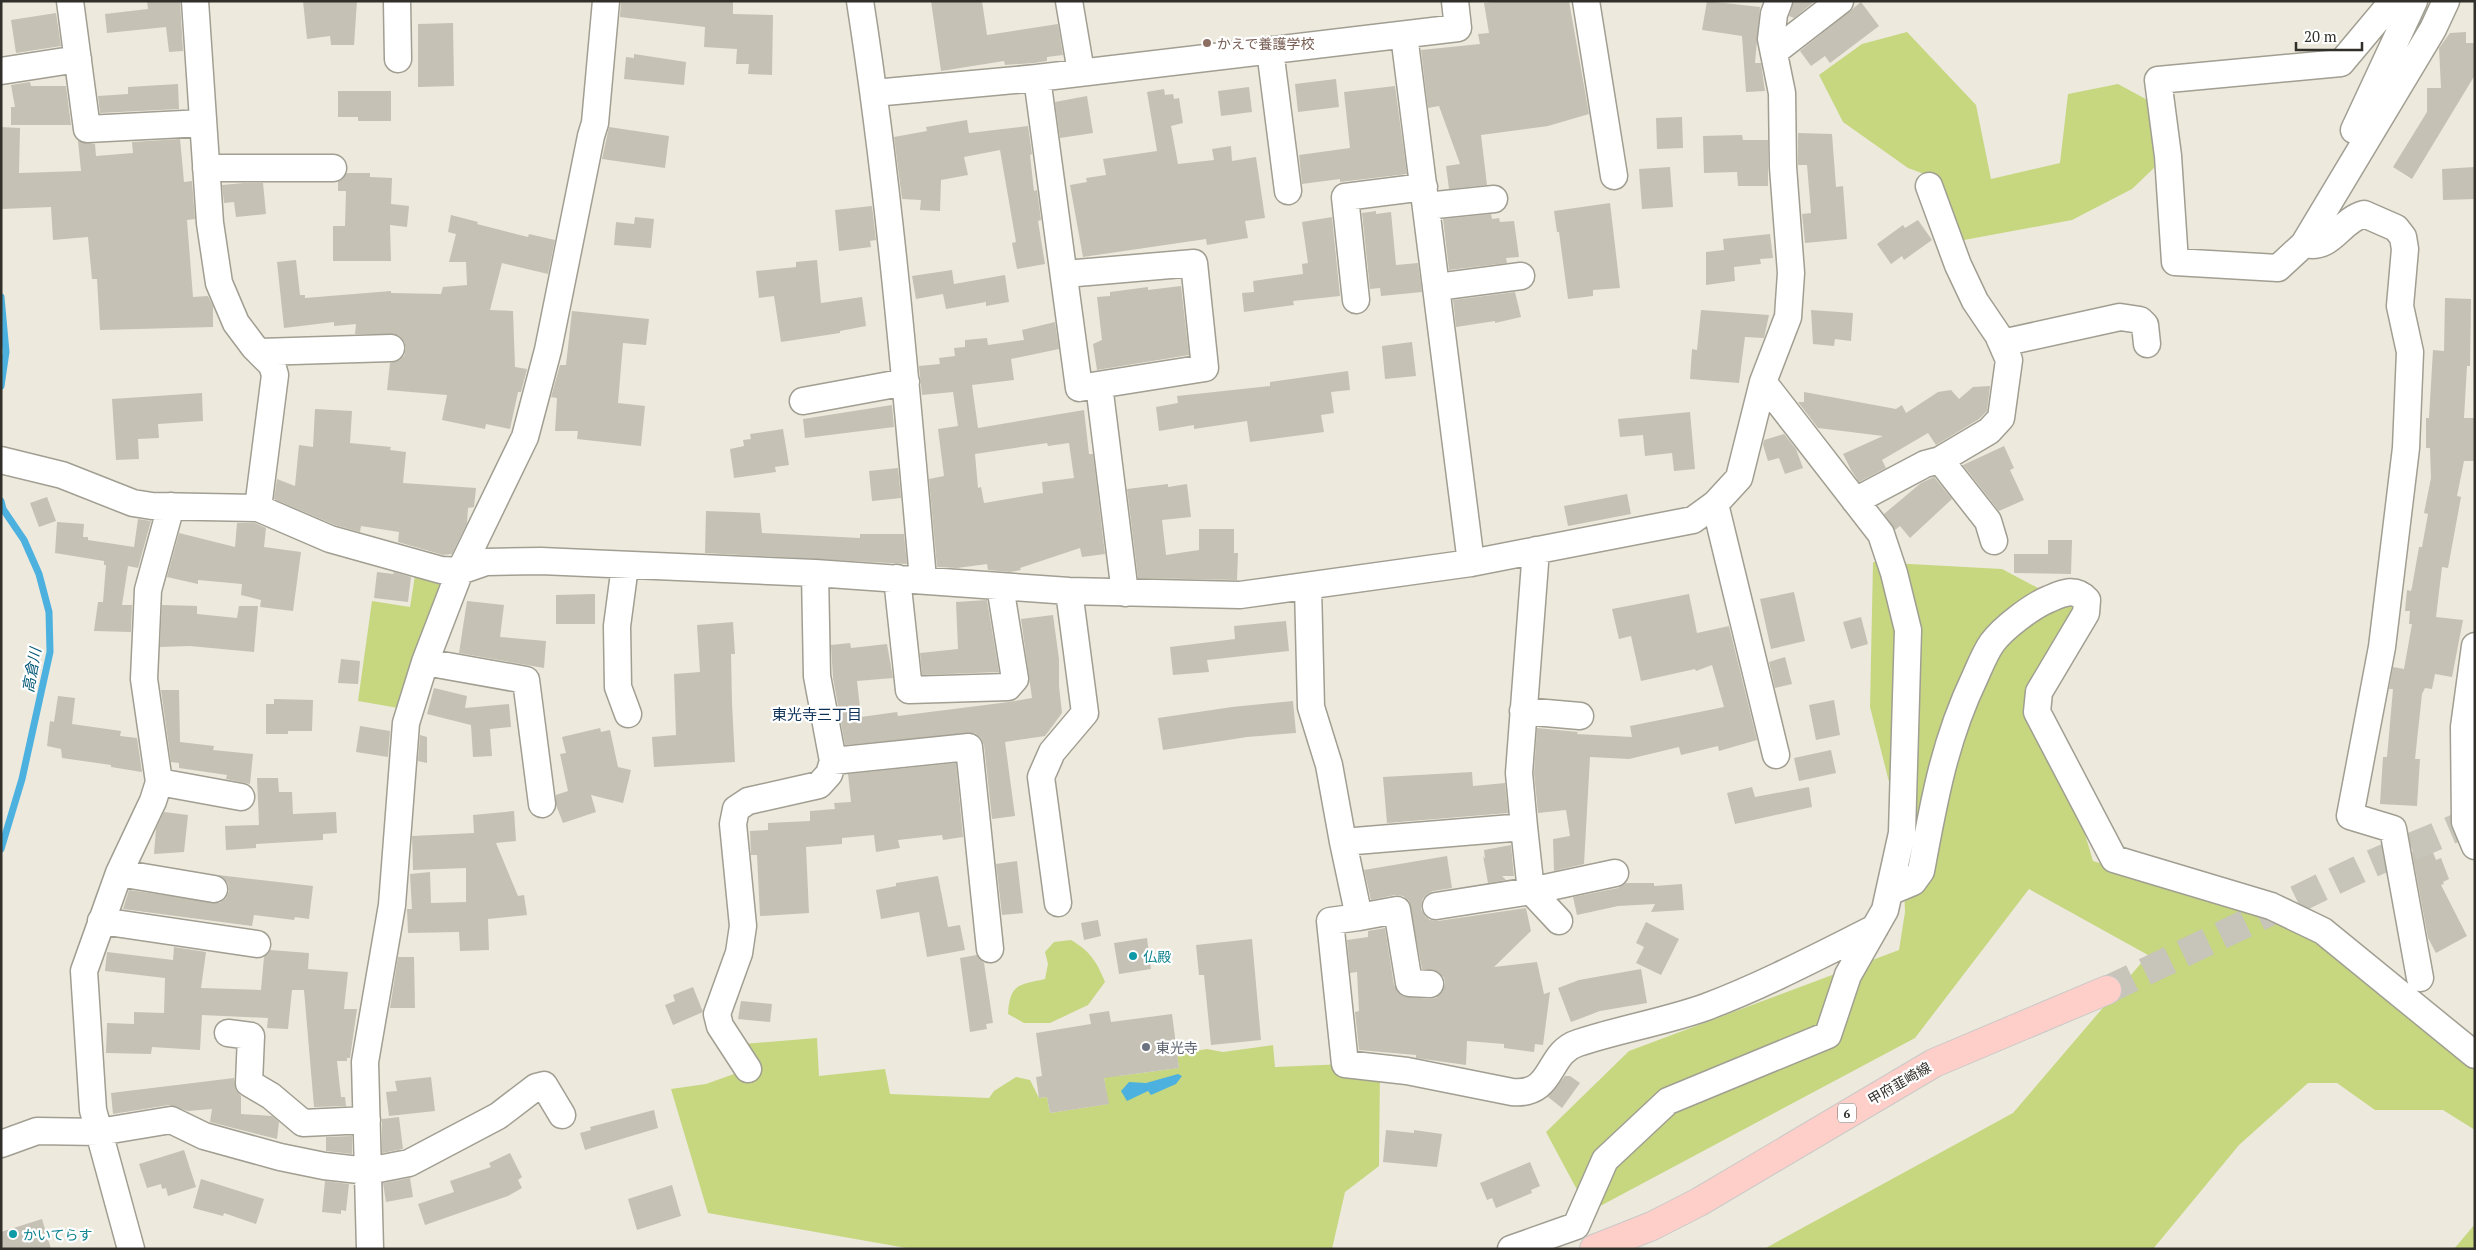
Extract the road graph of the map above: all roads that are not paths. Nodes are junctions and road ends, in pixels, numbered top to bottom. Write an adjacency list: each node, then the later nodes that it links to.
1 (70, 1): 17 (street)
2 (195, 1): 23 (street)
3 (397, 1): 18 (street)
4 (606, 1): 55 (street)
5 (860, 1): 22 (street)
6 (1069, 1): 20 (street)
7 (1455, 1): 14 (street)
8 (1586, 1): 27 (street)
9 (1779, 1): 16 (street)
10 (1840, 1): 16 (street)
11 (2393, 1): 32 (street)
12 (2414, 1): 26 (street)
13 (2446, 1): 26 (street)
14 (1404, 35): 15 (street); 30 (street)
15 (1270, 50): 20 (street); 29 (street)
16 (1774, 52): 42 (street)
17 (78, 59): 19 (street); 23 (street)
18 (398, 59)
19 (1, 71)
20 (1081, 72): 21 (street)
21 (1037, 78): 22 (street); 33 (street)
22 (874, 93): 41 (street)
23 (203, 123): 24 (street)
24 (206, 168): 25 (street); 40 (street)
25 (333, 168)
26 (2349, 169): 32 (street)
27 (1614, 176)
28 (1929, 186): 37 (street)
29 (1288, 191)
30 (1425, 197): 31 (street); 35 (street); 36 (street)
31 (1494, 199)
32 (2304, 244): 89 (street)
33 (1065, 274): 43 (street); 43 (street)
34 (1521, 276): 35 (street)
35 (1437, 286): 53 (street)
36 (1356, 300)
37 (2002, 343): 38 (street); 46 (street)
38 (2147, 344)
39 (391, 348): 40 (street)
40 (260, 352): 50 (street)
41 (906, 382): 44 (street); 58 (street)
42 (1763, 382): 47 (street); 48 (street)
43 (1099, 385): 62 (street)
44 (803, 401)
45 (3, 460): 49 (street)
46 (1940, 460): 47 (street); 51 (street)
47 (1855, 501): 80 (street)
48 (1715, 504): 52 (street); 68 (street)
49 (171, 506): 50 (street); 70 (street)
50 (258, 508): 55 (street)
51 (1994, 541)
52 (1536, 550): 53 (street); 65 (street)
53 (1471, 563): 60 (street)
54 (625, 566): 55 (street); 56 (street); 66 (street)
55 (460, 571): 64 (street)
56 (815, 573): 57 (street); 69 (street)
57 (897, 578): 58 (street); 59 (street)
58 (923, 579): 59 (street)
59 (1000, 586): 61 (street)
60 (1308, 587): 62 (street); 74 (street)
61 (1069, 591): 62 (street); 81 (street)
62 (1125, 593)
63 (2475, 646): 75 (street)
64 (425, 662): 72 (street); 96 (street)
65 (1523, 711): 67 (street); 73 (street)
66 (628, 714)
67 (1580, 716)
68 (1776, 755)
69 (833, 760): 88 (street); 94 (street)
70 (159, 782): 71 (street); 76 (street)
71 (241, 797)
72 (542, 804)
73 (1524, 827): 74 (street); 79 (street)
74 (1343, 842): 83 (street)
75 (2475, 846)
76 (119, 873): 78 (street); 84 (street)
77 (1615, 873): 79 (street)
78 (214, 889)
79 (1531, 891): 82 (street); 85 (street)
80 (1889, 892): 86 (street); 93 (street)
81 (1058, 903)
82 (1436, 906)
83 (1359, 917): 86 (street); 90 (street)
84 (101, 921): 87 (street); 97 (street)
85 (1559, 921)
86 (1875, 928): 102 (street)
87 (257, 944)
88 (990, 949)
89 (2420, 978)
90 (1430, 984)
91 (2107, 990): 103 (main road, 甲府韮崎線 / 6)
92 (228, 1033): 96 (street)
93 (2475, 1055)
94 (748, 1069)
95 (562, 1114): 99 (street)
96 (366, 1120): 99 (street)
97 (98, 1132): 98 (street); 99 (street); 100 (street)
98 (1, 1144)
99 (368, 1171): 101 (street)
100 (131, 1249)
101 (370, 1249)
102 (1511, 1249)
103 (1594, 1249)

